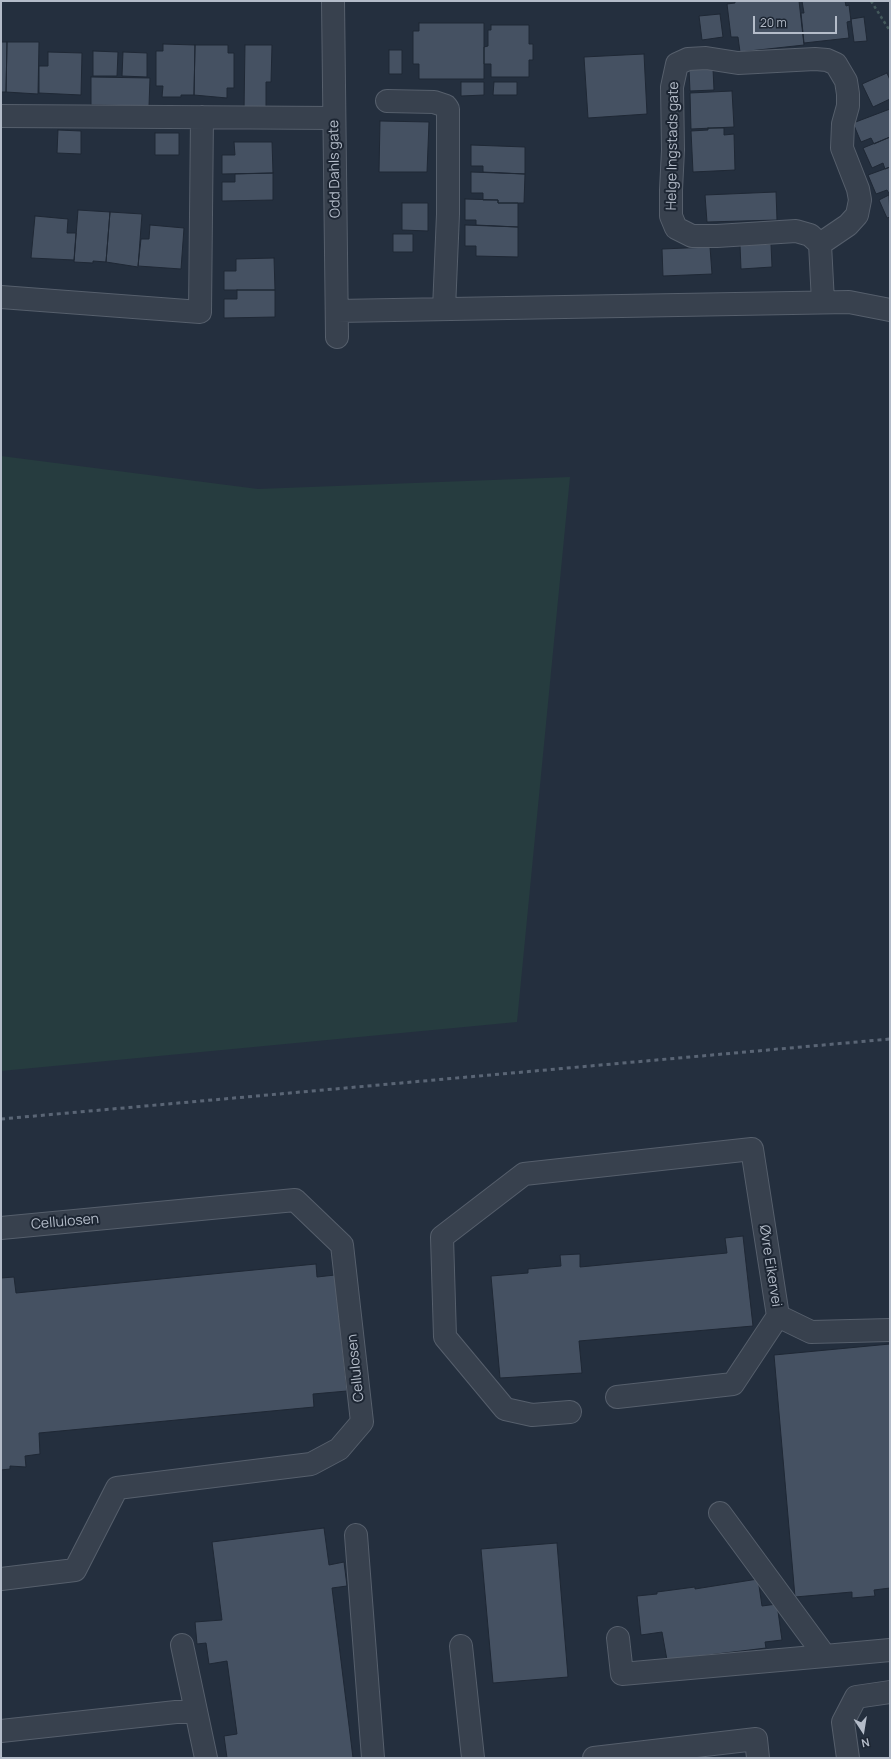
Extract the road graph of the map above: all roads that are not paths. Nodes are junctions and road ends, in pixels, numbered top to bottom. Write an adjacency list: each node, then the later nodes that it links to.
1 (333, 1): 5 (street, Odd Dahls gate)
2 (388, 101): 9 (street)
3 (1, 116): 4 (street)
4 (202, 117): 5 (street); 7 (street)
5 (334, 118): 11 (street, Odd Dahls gate)
6 (820, 244): 6 (street, Helge Ingstads gate); 8 (street)
7 (1, 297)
8 (823, 302): 9 (street); 10 (street)
9 (444, 309): 11 (street)
10 (890, 310)
11 (337, 311): 12 (street, Odd Dahls gate)
12 (337, 338)
13 (1, 1228): 20 (street, Cellulosen)
14 (778, 1316): 15 (street, Øvre Eikervei); 16 (street); 17 (street, Øvre Eikervei)
15 (890, 1330)
16 (617, 1397)
17 (570, 1412)
18 (720, 1513): 25 (street)
19 (356, 1535): 30 (street)
20 (1, 1579)
21 (618, 1638): 25 (street)
22 (182, 1645): 27 (street)
23 (461, 1646): 31 (street)
24 (890, 1650): 25 (street)
25 (825, 1656)
26 (890, 1692): 34 (street)
27 (196, 1712): 28 (street); 29 (street)
28 (1, 1731)
29 (206, 1758)
30 (373, 1758)
31 (473, 1758)
32 (594, 1758): 33 (street)
33 (758, 1758)
34 (848, 1758)

